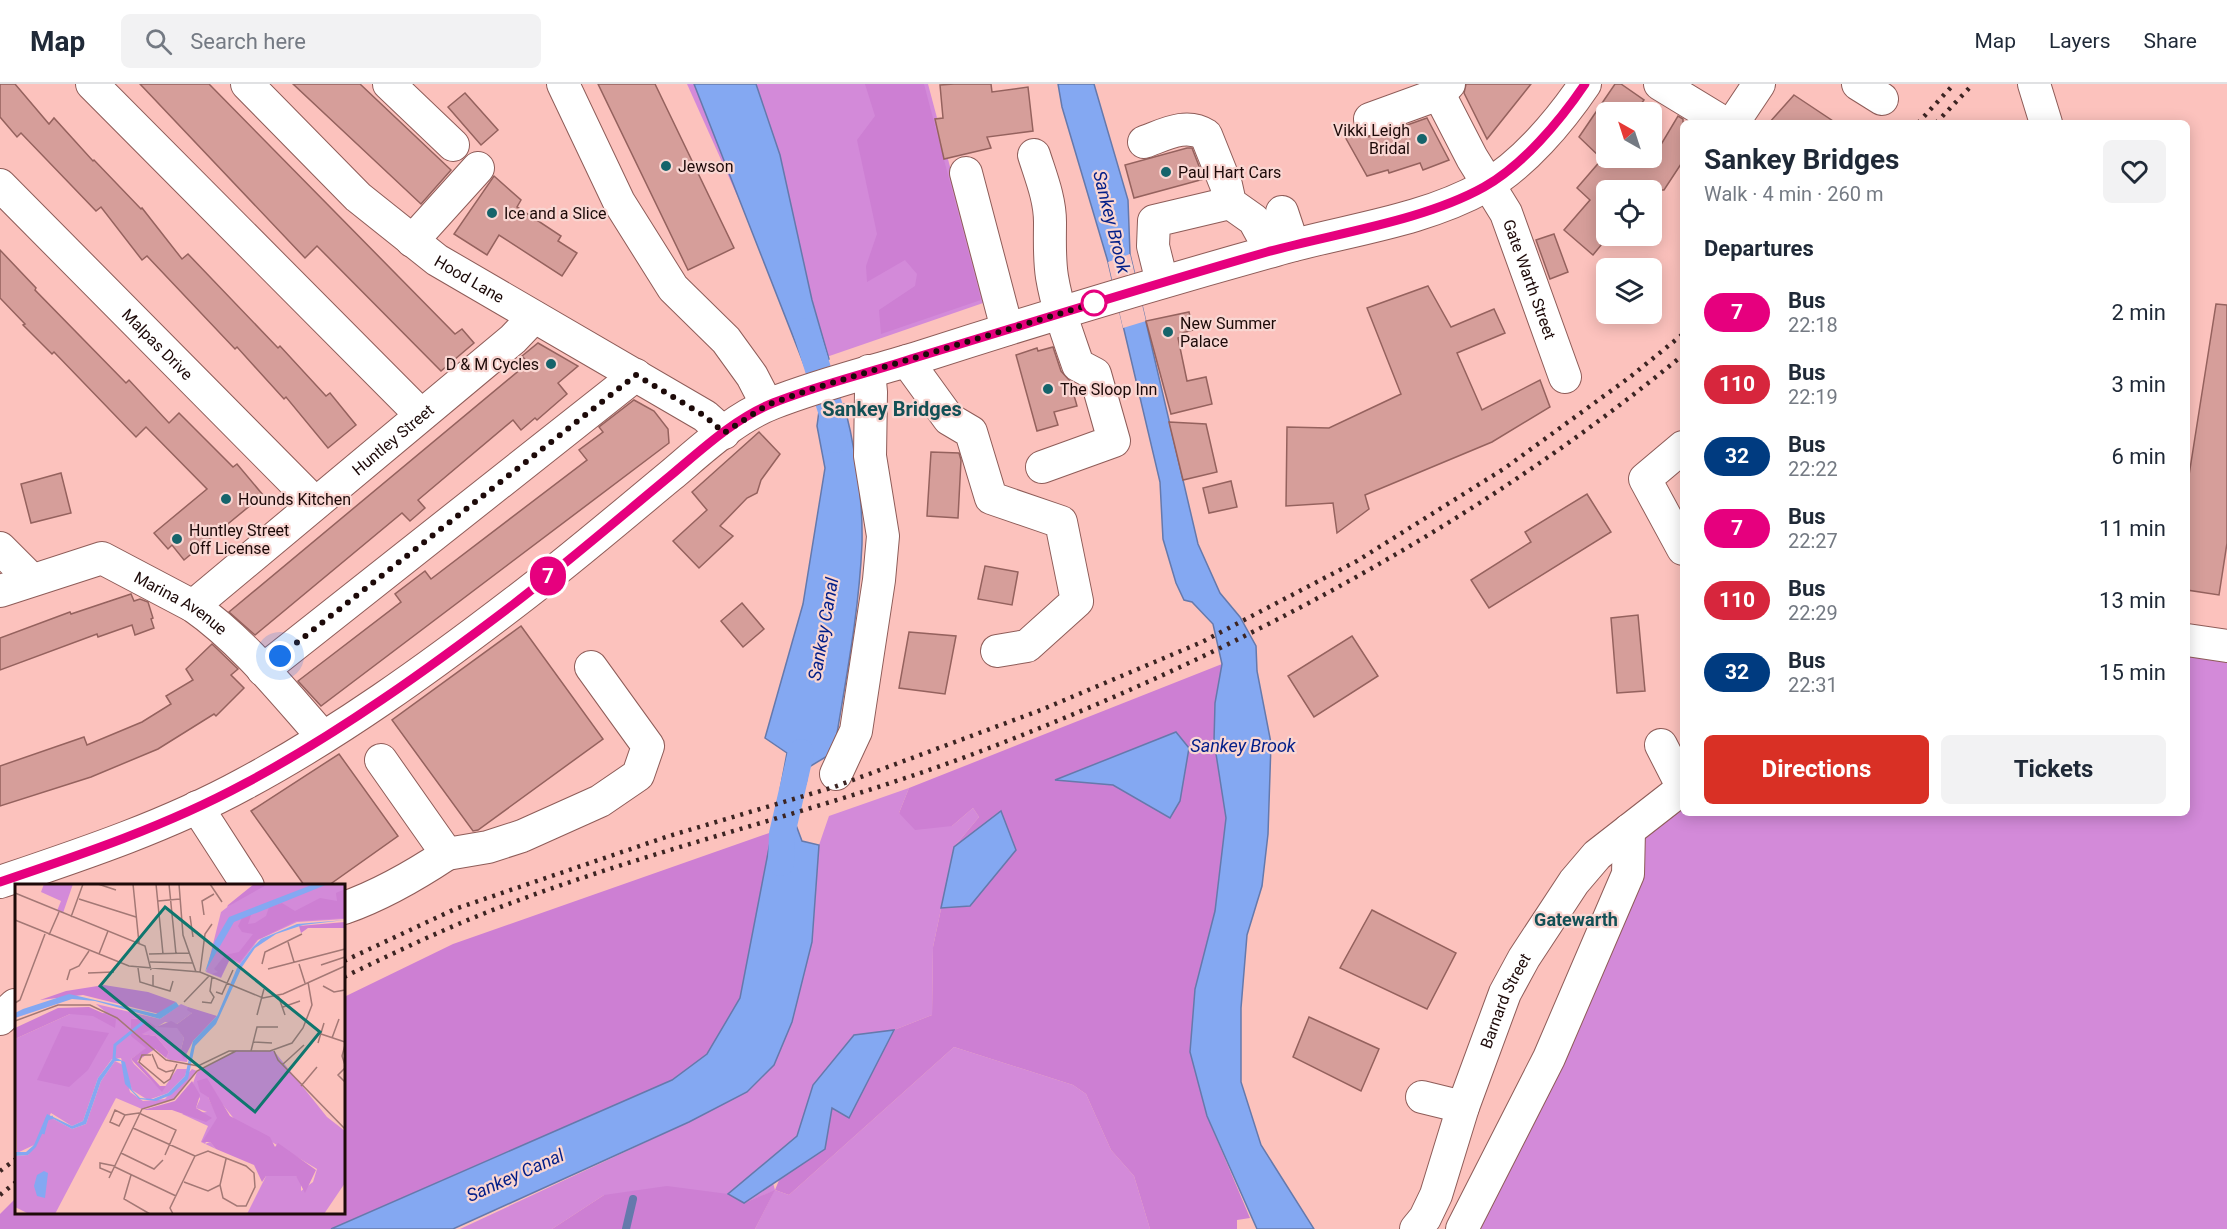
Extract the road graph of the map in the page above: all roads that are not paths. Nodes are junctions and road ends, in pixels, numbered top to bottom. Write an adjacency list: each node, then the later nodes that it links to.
1 (92, 84): 34 (street)
2 (247, 84): 23 (street, Hood Lane)
3 (389, 84): 15 (street)
4 (562, 84): 33 (street)
5 (1585, 84): 20 (street)
6 (1660, 84): 11 (street)
7 (1759, 84): 12 (street)
8 (2034, 86): 13 (street)
9 (1444, 89): 10 (street); 20 (street, Gate Warth Street)
10 (1370, 119)
11 (1719, 120)
12 (1735, 120)
13 (2045, 120)
14 (1144, 142): 21 (street)
15 (453, 145)
16 (1034, 155): 26 (street)
17 (478, 168): 23 (street)
18 (966, 173): 28 (street)
19 (0, 185): 38 (street, Malpas Drive)
20 (1488, 185): 24 (street); 32 (street, Gate Warth Street)
21 (1230, 203): 24 (street); 25 (street)
22 (1282, 212): 24 (street)
23 (412, 241): 27 (street, Hood Lane)
24 (1282, 248): 25 (street)
25 (1139, 289): 26 (street)
26 (1060, 314): 28 (street); 37 (street)
27 (534, 317): 31 (street, Hood Lane); 34 (street, Huntley Street)
28 (1007, 329): 29 (street)
29 (907, 361): 30 (street); 46 (street)
30 (868, 371): 33 (street); 52 (street)
31 (636, 375): 35 (street, Hood Lane); 48 (street)
32 (1565, 377)
33 (767, 405): 35 (street)
34 (421, 415): 38 (street, Huntley Street)
35 (724, 433): 49 (street)
36 (1680, 450): 39 (street)
37 (1042, 467)
38 (315, 502): 43 (street, Huntley Street)
39 (1680, 543)
40 (0, 548): 41 (street)
41 (32, 580): 42 (street, Marina Avenue); 43 (street, Marina Avenue)
42 (0, 591)
43 (193, 606): 48 (street, Marina Avenue)
44 (2190, 640): 45 (street)
45 (2227, 646)
46 (997, 651)
47 (591, 667): 57 (street)
48 (263, 670): 49 (street, Marina Avenue)
49 (323, 737): 55 (street)
50 (1661, 745): 53 (street)
51 (381, 760): 57 (street)
52 (836, 774)
53 (1680, 782)
54 (1680, 790): 56 (street, Barnard Street)
55 (197, 807): 58 (street); 59 (street)
56 (1629, 830): 62 (street, Barnard Street); 64 (street)
57 (447, 854): 60 (street)
58 (0, 882)
59 (247, 884)
60 (345, 908)
61 (1422, 1097): 62 (street)
62 (1463, 1107): 63 (street, Barnard Street)
63 (1416, 1229)
64 (1461, 1229)

